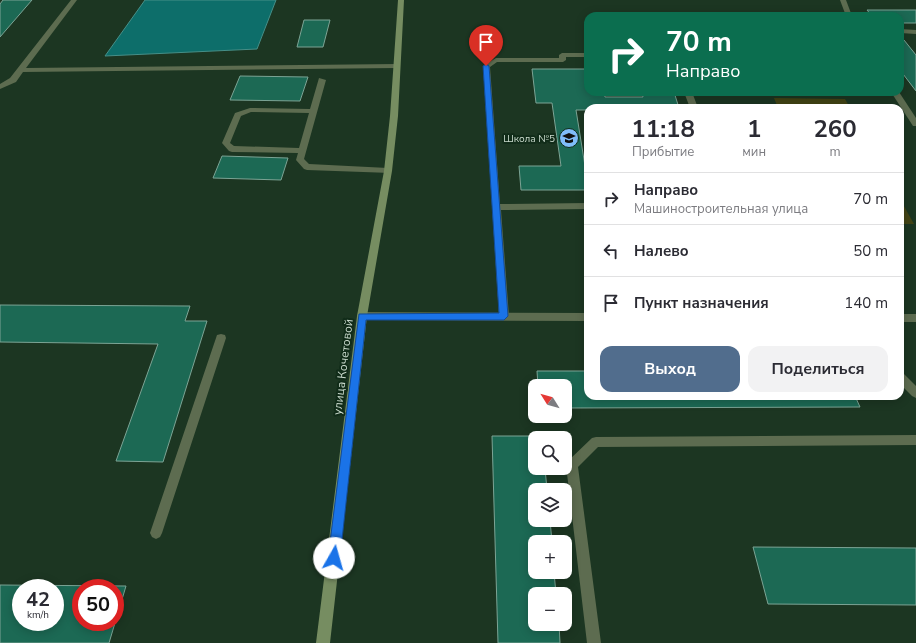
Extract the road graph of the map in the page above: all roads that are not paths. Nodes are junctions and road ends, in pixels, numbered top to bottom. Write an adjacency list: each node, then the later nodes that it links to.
1 (74, 0): 9 (street)
2 (401, 0): 8 (main road, улица Кочетовой)
3 (842, 0): 4 (street)
4 (847, 12)
5 (904, 31): 6 (street)
6 (916, 32)
7 (584, 55): 18 (street)
8 (397, 66): 9 (street); 16 (main road, улица Кочетовой)
9 (22, 70): 11 (street)
10 (322, 80): 13 (street)
11 (0, 87)
12 (904, 106): 14 (street)
13 (314, 111): 15 (street); 15 (street)
14 (916, 124)
15 (303, 151): 16 (street)
16 (388, 171): 19 (main road, улица Кочетовой)
17 (584, 206): 18 (street)
18 (496, 207): 20 (street)
19 (362, 316): 20 (street); 29 (main road, улица Кочетовой)
20 (504, 316): 21 (street)
21 (584, 317)
22 (904, 318): 23 (street)
23 (916, 318)
24 (221, 338): 28 (street)
25 (904, 381): 26 (street)
26 (916, 393)
27 (916, 440): 30 (street)
28 (156, 533)
29 (323, 643)
30 (594, 643)

